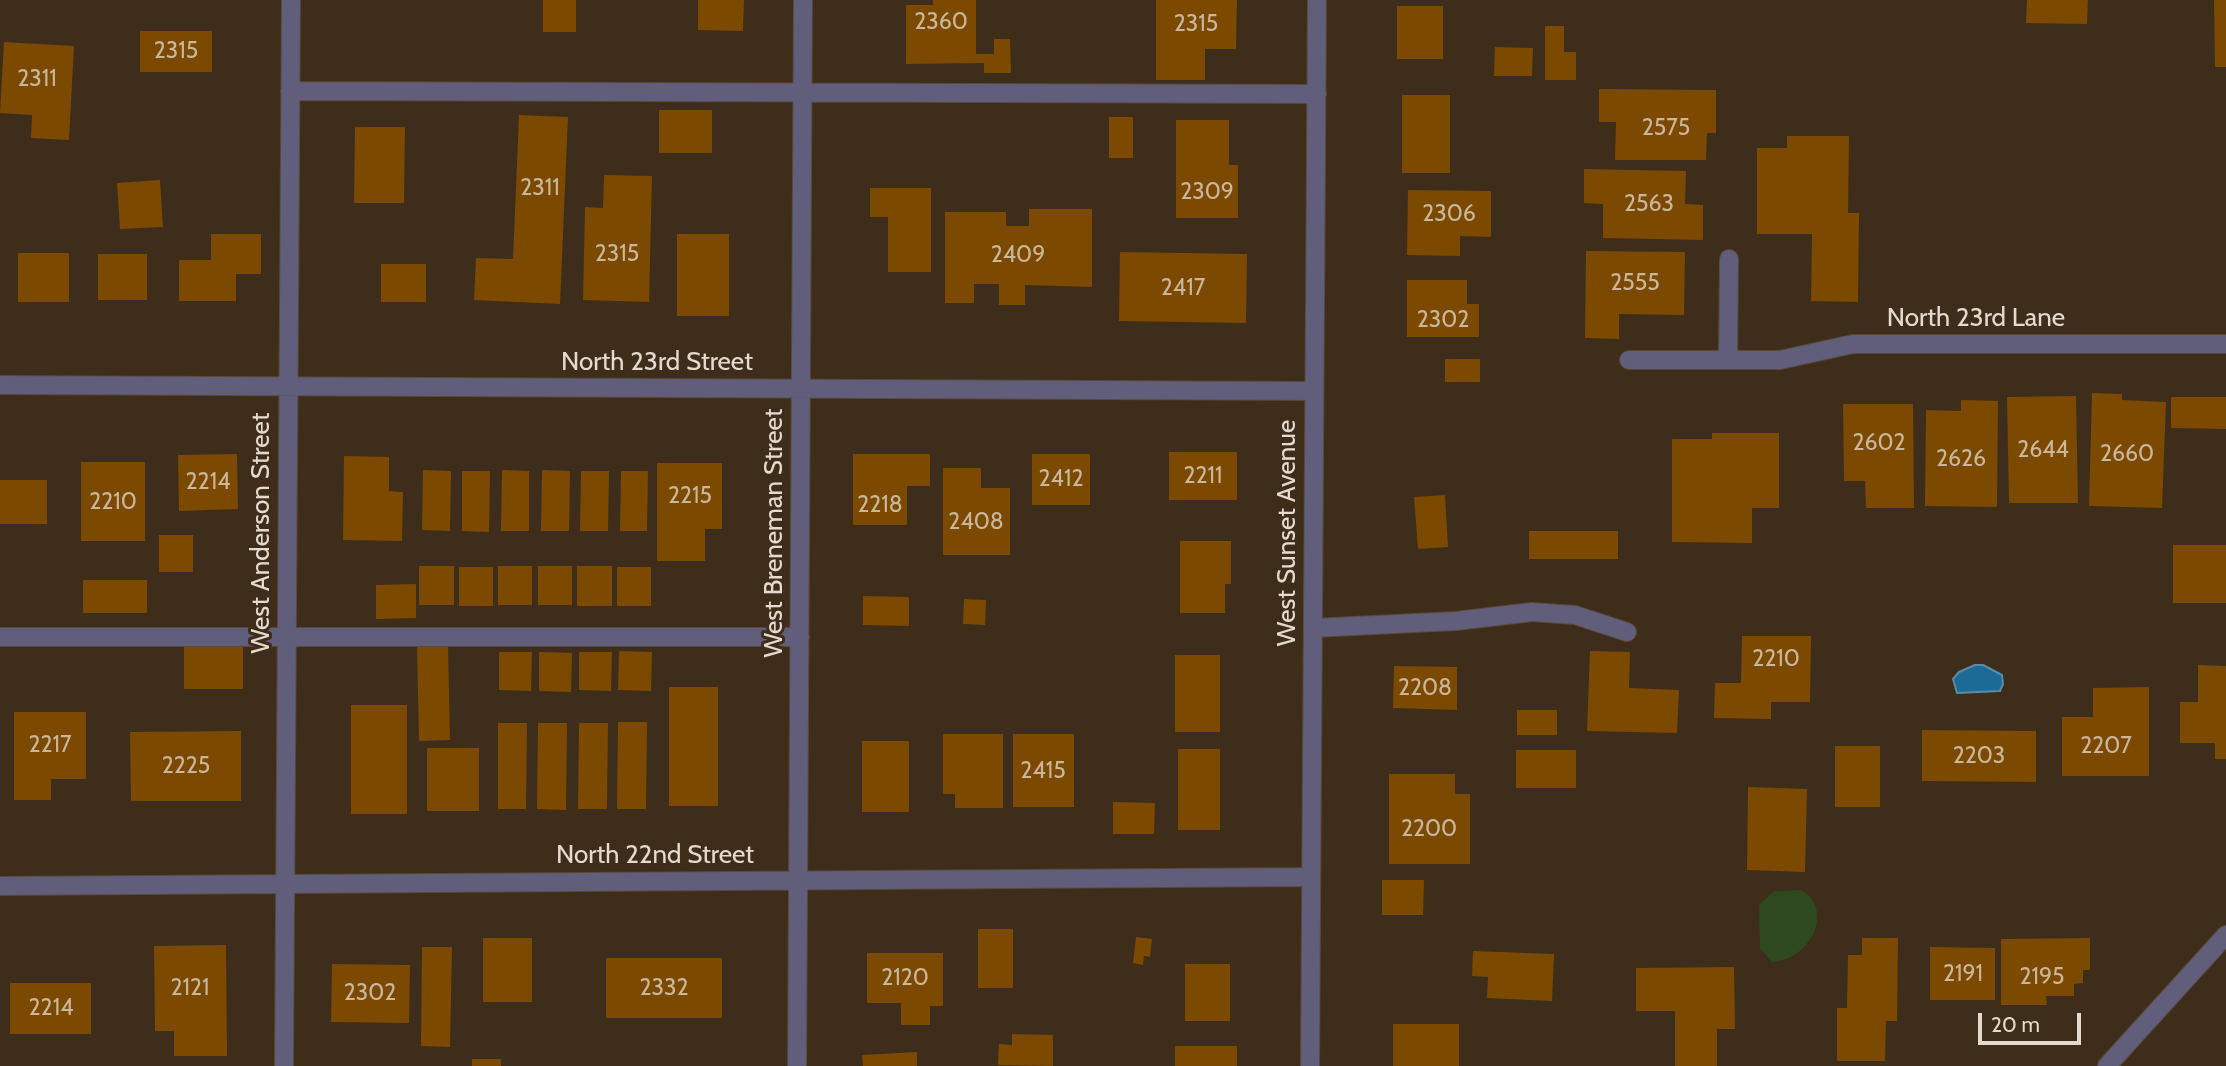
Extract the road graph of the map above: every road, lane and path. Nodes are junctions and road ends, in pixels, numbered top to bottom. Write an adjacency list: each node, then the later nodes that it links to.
1 (291, 0): 4 (street, West Anderson Street)
2 (803, 0): 5 (street, West Breneman Street)
3 (1317, 0): 6 (street, West Sunset Avenue)
4 (290, 91): 5 (street); 12 (street, West Anderson Street)
5 (803, 94): 6 (street); 13 (street, West Breneman Street)
6 (1317, 94): 14 (street, West Sunset Avenue)
7 (1729, 259): 10 (street)
8 (2226, 344): 10 (street, North 23rd Lane)
9 (1629, 360): 10 (street, North 23rd Lane)
10 (1728, 360)
11 (0, 385): 12 (street, North 23rd Street)
12 (289, 387): 13 (street, North 23rd Street); 17 (street, West Anderson Street)
13 (801, 389): 14 (street, North 23rd Street); 19 (street, West Breneman Street)
14 (1314, 391): 15 (street, West Sunset Avenue)
15 (1313, 628): 16 (street); 20 (street, West Sunset Avenue)
16 (1627, 632)
17 (287, 635): 18 (street); 19 (street); 22 (street, West Anderson Street)
18 (0, 637)
19 (800, 637): 21 (street, West Breneman Street)
20 (1311, 877): 21 (street, North 22nd Street); 27 (street, West Sunset Avenue)
21 (798, 880): 22 (street, North 22nd Street); 26 (street, West Breneman Street)
22 (285, 884): 23 (street, North 22nd Street); 25 (street, West Anderson Street)
23 (0, 886)
24 (2226, 935): 28 (street)
25 (284, 1066)
26 (797, 1066)
27 (1310, 1066)
28 (2107, 1066)

